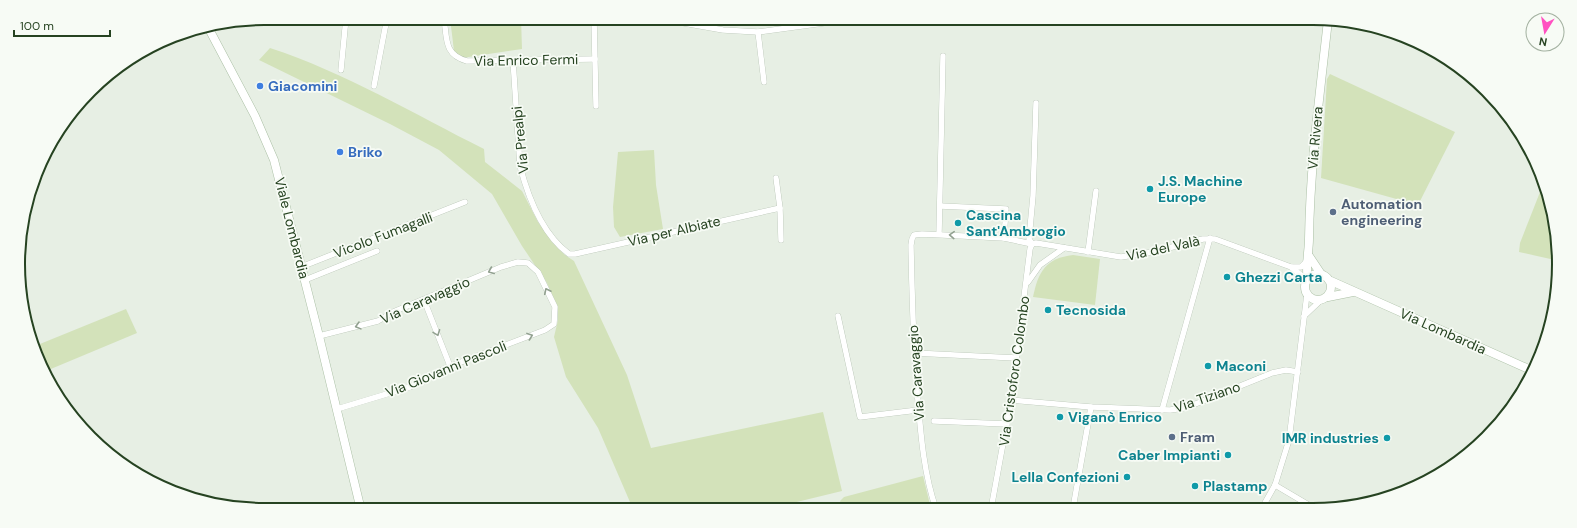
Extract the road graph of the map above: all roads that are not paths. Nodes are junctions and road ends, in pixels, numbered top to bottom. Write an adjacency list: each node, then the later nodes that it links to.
1 (345, 25): 13 (street)
2 (386, 25): 15 (street)
3 (445, 25): 12 (street, Via Enrico Fermi)
4 (594, 25): 11 (street)
5 (695, 25): 9 (street)
6 (809, 25): 9 (street)
7 (1327, 26): 33 (street, Via Rivera)
8 (211, 31): 34 (street, Viale Lombardia)
9 (758, 32): 14 (street)
10 (943, 56): 21 (street)
11 (595, 59): 12 (street, Via Enrico Fermi); 17 (street)
12 (513, 60): 32 (street, Via Prealpi)
13 (341, 70)
14 (764, 82)
15 (374, 86)
16 (1036, 103): 28 (street)
17 (596, 106)
18 (776, 178): 22 (street)
19 (1096, 191): 31 (street)
20 (465, 202): 34 (street, Vicolo Fumagalli)
21 (940, 206): 23 (street); 25 (street)
22 (780, 208): 27 (street); 32 (street, Via per Albiate)
23 (939, 234): 24 (street, Via del Valà); 25 (street, Via del Valà, one-way to 23)
24 (913, 237): 50 (street, Via Caravaggio)
25 (1004, 238): 28 (street, Via del Valà)
26 (1210, 238): 31 (street, Via del Valà); 35 (street, Via del Valà); 59 (street)
27 (781, 240)
28 (1032, 244): 29 (street, Via del Valà); 40 (street)
29 (1064, 248): 31 (street, Via del Valà); 40 (street, Via Cristoforo Colombo)
30 (377, 251): 38 (street)
31 (1088, 252)
32 (569, 254)
33 (1309, 258): 35 (street); 36 (street); 37 (street, Via Rivera)
34 (301, 267): 38 (street, Viale Lombardia)
35 (1291, 267): 37 (street, Via del Valà)
36 (1321, 274): 37 (street); 39 (street)
37 (1308, 279): 42 (street)
38 (305, 280): 49 (street, Viale Lombardia)
39 (1330, 281): 41 (street, Via Lombardia); 43 (street)
40 (1026, 284): 51 (street, Via Cristoforo Colombo)
41 (1354, 292): 43 (street); 53 (street, Via Lombardia)
42 (1307, 294): 45 (street); 47 (street)
43 (1328, 297): 45 (street)
44 (424, 300): 48 (street, Via Caravaggio, one-way to 44); 49 (street, Via Caravaggio, one-way to 49); 52 (street, one-way to 52)
45 (1320, 301): 47 (street)
46 (838, 316): 58 (street)
47 (1304, 316): 54 (street)
48 (554, 324): 52 (street, Via Giovanni Pascoli, one-way to 48)
49 (320, 336): 57 (street, Viale Lombardia)
50 (914, 353): 51 (street); 58 (street, Via Caravaggio)
51 (1016, 358): 55 (street, Via Cristoforo Colombo)
52 (450, 366): 57 (street, Via Giovanni Pascoli)
53 (1528, 369)
54 (1298, 372): 59 (street, Via Tiziano); 62 (street)
55 (1011, 400): 56 (street, Via Tiziano); 61 (street, Via Cristoforo Colombo)
56 (1091, 407): 59 (street, Via Tiziano); 66 (street)
57 (337, 409): 63 (street, Viale Lombardia)
58 (918, 410): 64 (street, Via Caravaggio)
59 (1162, 410)
60 (934, 421): 61 (street)
61 (1007, 424): 65 (street, Via Cristoforo Colombo)
62 (1275, 485): 67 (street); 68 (street)
63 (359, 503)
64 (934, 503)
65 (992, 503)
66 (1074, 503)
67 (1265, 503)
68 (1306, 503)

